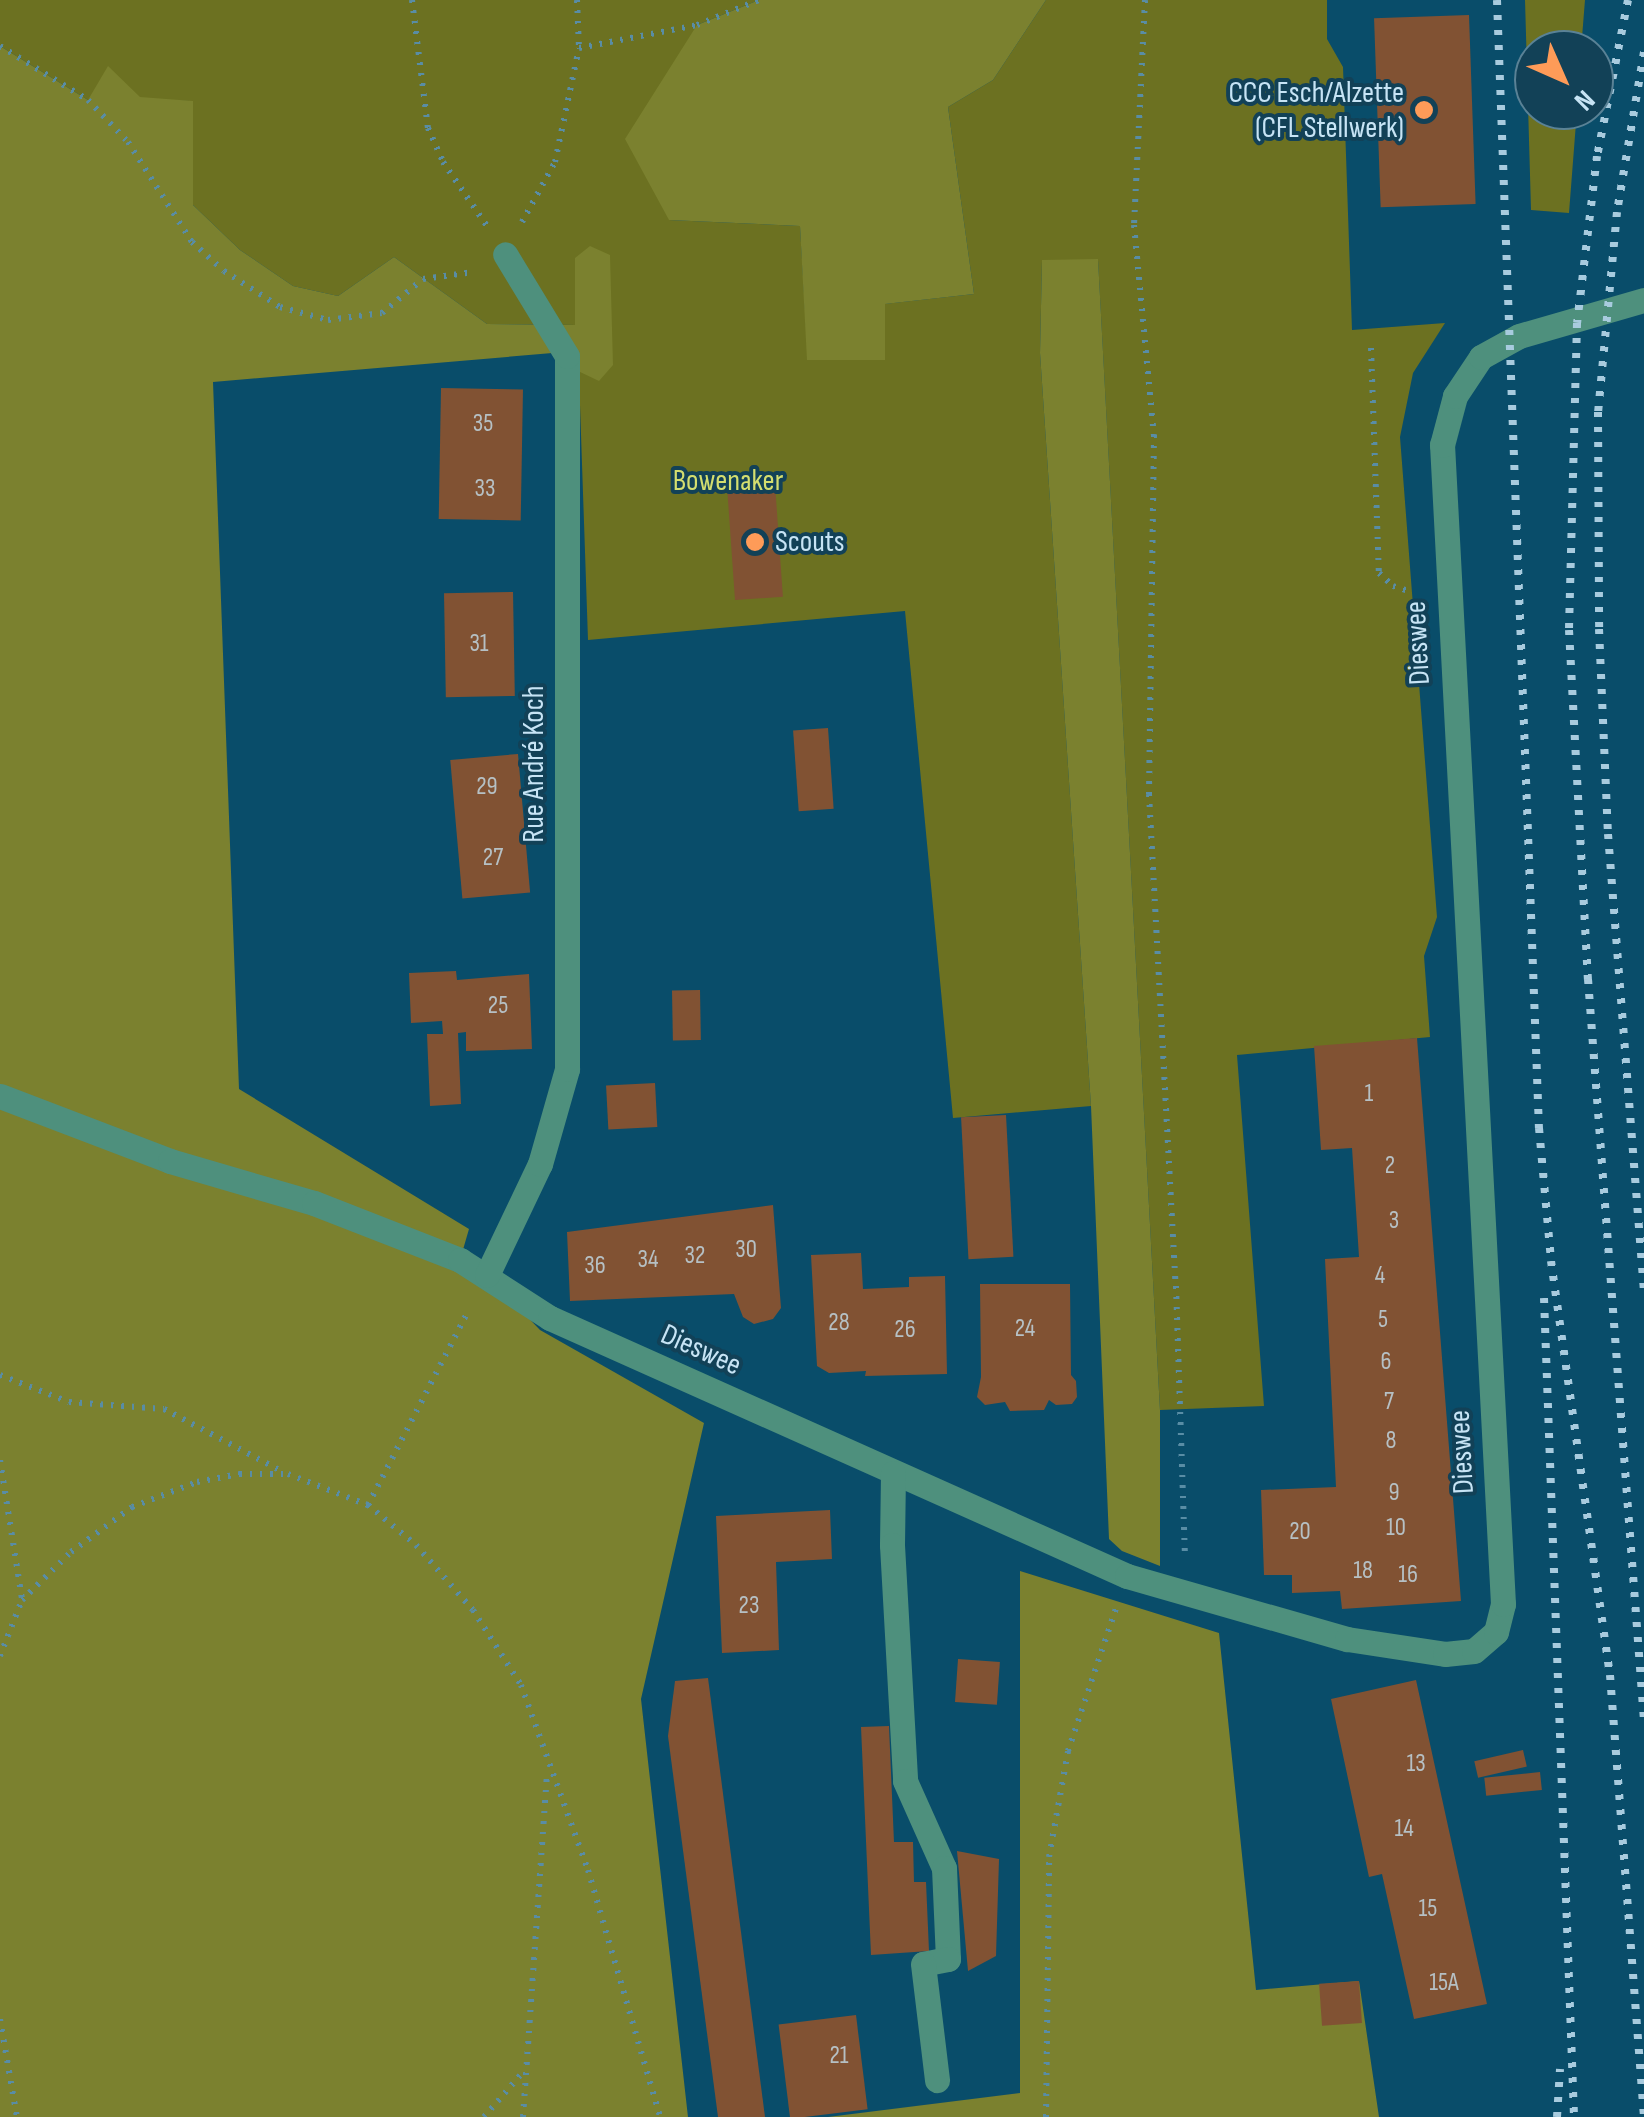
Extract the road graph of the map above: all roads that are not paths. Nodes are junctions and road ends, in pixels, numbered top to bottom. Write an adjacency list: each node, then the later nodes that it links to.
1 (505, 254): 4 (street, Rue André Koch)
2 (1644, 300): 5 (street, Dieswee)
3 (0, 1096): 4 (street, Dieswee)
4 (486, 1275): 5 (street, Dieswee)
5 (894, 1474): 6 (street)
6 (937, 2080)

